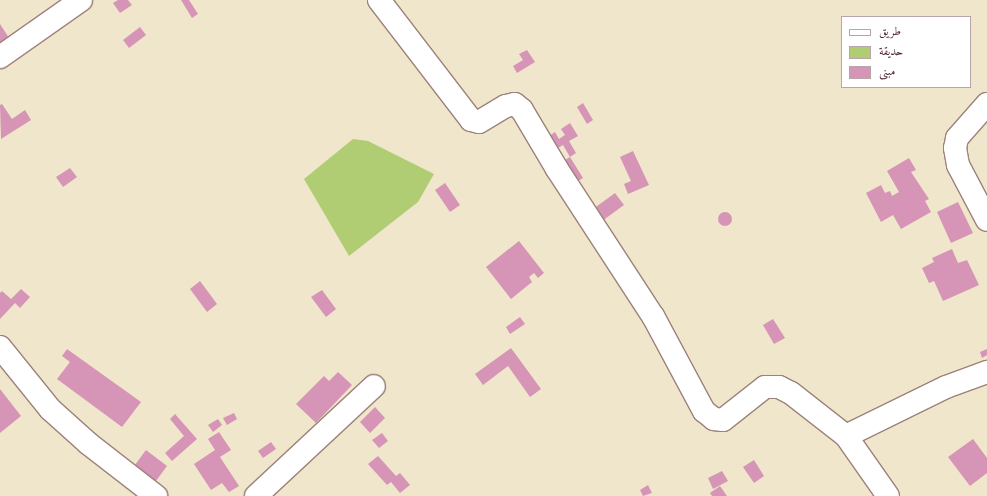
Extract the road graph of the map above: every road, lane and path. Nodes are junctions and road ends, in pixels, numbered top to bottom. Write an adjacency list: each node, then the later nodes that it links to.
1 (80, 0): 3 (street)
2 (379, 0): 9 (street)
3 (0, 57)
4 (987, 104): 5 (street)
5 (987, 220)
6 (0, 348): 10 (street)
7 (987, 372): 9 (street)
8 (374, 386): 11 (street)
9 (846, 436): 12 (street)
10 (156, 496)
11 (256, 496)
12 (888, 496)

